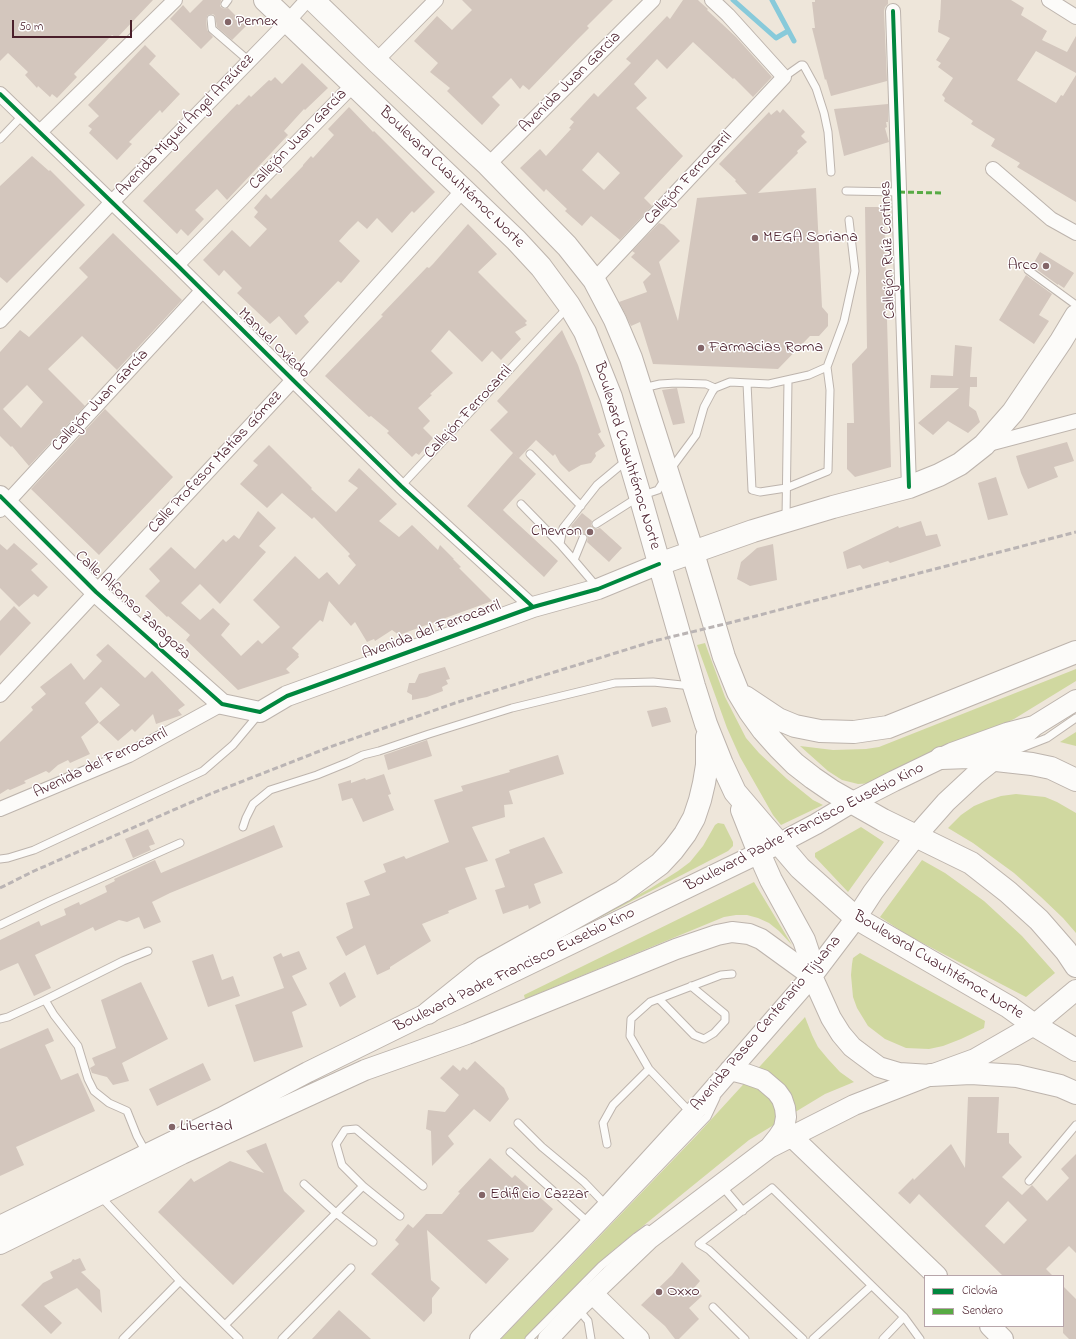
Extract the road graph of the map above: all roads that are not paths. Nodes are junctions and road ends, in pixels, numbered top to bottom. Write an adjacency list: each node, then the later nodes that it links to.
1 (175, 0): 19 (street)
2 (265, 0): 12 (main road, Boulevard Cuauhtémoc Norte)
3 (307, 0): 12 (street, Avenida Miguel Ángel Anzúrez)
4 (313, 0): 14 (main road, Boulevard Cuauhtémoc Norte)
5 (436, 0): 14 (street)
6 (653, 0): 21 (street, Avenida Juan Garcia)
7 (712, 0): 15 (street)
8 (1049, 0): 10 (street)
9 (893, 11): 26 (street, Callejón Ruíz Cortines)
10 (1076, 17)
11 (210, 19): 13 (lane)
12 (288, 21): 13 (street, Avenida Miguel Ángel Anzúrez); 16 (main road, Boulevard Cuauhtémoc Norte)
13 (249, 61): 27 (street, Avenida Miguel Ángel Anzúrez)
14 (376, 62): 21 (main road, Boulevard Cuauhtémoc Norte)
15 (784, 77): 23 (lane); 32 (street, Callejón Ferrocarril)
16 (354, 84): 24 (main road, Boulevard Cuauhtémoc Norte); 30 (street, Callejón Juan García)
17 (3, 100): 18 (street, Manuel Oviedo)
18 (23, 115): 19 (street, Manuel Oviedo); 20 (lane)
19 (40, 132): 27 (street, Manuel Oviedo)
20 (0, 139)
21 (488, 166): 32 (main road, Boulevard Cuauhtémoc Norte)
22 (992, 169): 29 (street)
23 (831, 172)
24 (464, 190): 34 (main road, Boulevard Cuauhtémoc Norte); 39 (street, Calle Profesor Matías Gómez)
25 (846, 191): 26 (lane)
26 (899, 192): 50 (street, Callejón Ruíz Cortines)
27 (112, 202): 30 (street, Manuel Oviedo); 37 (street, Avenida Miguel Ángel Anzúrez)
28 (850, 220): 38 (lane)
29 (1076, 234)
30 (177, 265): 33 (street, Manuel Oviedo)
31 (1028, 270): 35 (lane)
32 (594, 280): 43 (main road, Boulevard Cuauhtémoc Norte)
33 (202, 291): 39 (street, Manuel Oviedo); 53 (street, Callejón Juan García)
34 (569, 305): 47 (main road, Boulevard Cuauhtémoc Norte); 49 (lane, Callejón Ferrocarril)
35 (1076, 305)
36 (1076, 316): 45 (main road)
37 (0, 321)
38 (828, 367): 40 (lane); 51 (lane)
39 (292, 380): 49 (street, Manuel Oviedo); 64 (street, Calle Profesor Matías Gómez)
40 (788, 380): 41 (lane); 51 (lane)
41 (747, 383): 42 (lane); 51 (lane)
42 (715, 388): 43 (lane); 48 (lane)
43 (641, 389): 48 (main road, Boulevard Cuauhtémoc Norte)
44 (1076, 421): 45 (street)
45 (984, 445): 50 (main road)
46 (530, 454): 55 (lane)
47 (628, 458): 52 (main road, Boulevard Cuauhtémoc Norte); 55 (lane)
48 (668, 474): 52 (lane); 60 (main road, Boulevard Cuauhtémoc Norte)
49 (401, 486): 65 (street, Manuel Oviedo)
50 (909, 487): 56 (main road)
51 (786, 488): 56 (lane)
52 (640, 496): 57 (lane); 62 (main road, Boulevard Cuauhtémoc Norte)
53 (2, 503): 64 (main road, Calle Alfonso Zaragoza)
54 (521, 504): 59 (lane)
55 (581, 506): 59 (lane)
56 (786, 521): 60 (main road)
57 (596, 524)
58 (583, 538): 61 (lane)
59 (560, 544): 61 (lane)
60 (693, 552): 62 (main road); 68 (main road, Boulevard Cuauhtémoc Norte)
61 (574, 560): 63 (lane)
62 (660, 564): 63 (main road, Avenida del Ferrocarril); 67 (main road, Boulevard Cuauhtémoc Norte)
63 (598, 589): 65 (main road, Avenida del Ferrocarril)
64 (96, 592): 69 (street, Calle Profesor Matías Gómez); 71 (main road, Calle Alfonso Zaragoza)
65 (533, 607): 72 (main road, Avenida del Ferrocarril)
66 (1076, 652): 68 (main road)
67 (694, 686): 74 (main road, Boulevard Cuauhtémoc Norte); 82 (lane)
68 (738, 692): 80 (main road, Boulevard Cuauhtémoc Norte)
69 (0, 695)
70 (1076, 700): 75 (main road, Avenida Paseo Centenario Tijuana)
71 (222, 704): 72 (main road, Calle Alfonso Zaragoza); 81 (street, Avenida del Ferrocarril)
72 (260, 712): 87 (lane)
73 (1076, 718): 77 (lane)
74 (706, 724): 79 (main road, Boulevard Cuauhtémoc Norte); 98 (main road)
75 (1034, 726): 76 (main road, Boulevard Padre Francisco Eusebio Kino); 77 (main road, Avenida Paseo Centenario Tijuana)
76 (941, 758): 77 (main road); 80 (main road, Boulevard Padre Francisco Eusebio Kino)
77 (994, 759): 78 (main road); 83 (main road, Avenida Paseo Centenario Tijuana)
78 (1076, 780)
79 (735, 792): 85 (main road, Boulevard Cuauhtémoc Norte); 86 (main road)
80 (851, 803): 83 (main road, Boulevard Cuauhtémoc Norte); 85 (main road, Boulevard Padre Francisco Eusebio Kino)
81 (0, 809)
82 (243, 827)
83 (916, 836): 88 (main road, Avenida Paseo Centenario Tijuana); 91 (main road, Boulevard Cuauhtémoc Norte)
84 (180, 843): 89 (lane)
85 (780, 843): 86 (main road, Boulevard Padre Francisco Eusebio Kino); 88 (main road, Boulevard Cuauhtémoc Norte)
86 (759, 853): 93 (main road); 98 (main road, Boulevard Padre Francisco Eusebio Kino)
87 (0, 859)
88 (856, 918): 93 (main road, Avenida Paseo Centenario Tijuana); 100 (main road, Boulevard Cuauhtémoc Norte)
89 (0, 925)
90 (148, 950): 97 (lane)
91 (1076, 966)
92 (732, 974): 94 (lane)
93 (812, 976): 103 (main road, Avenida Paseo Centenario Tijuana); 104 (main road, Boulevard Padre Francisco Eusebio Kino); 119 (main road, Boulevard Padre Francisco Eusebio Kino)
94 (691, 986): 96 (lane); 96 (lane)
95 (1076, 990): 100 (main road)
96 (659, 998): 102 (lane)
97 (45, 1000): 99 (lane); 113 (lane)
98 (428, 1013): 113 (main road, Boulevard Padre Francisco Eusebio Kino)
99 (0, 1019)
100 (1034, 1025): 101 (main road, Boulevard Cuauhtémoc Norte); 104 (main road)
101 (1076, 1050)
102 (649, 1069): 106 (lane); 110 (lane)
103 (730, 1070): 106 (main road, Avenida Paseo Centenario Tijuana); 111 (main road); 144 (lane)
104 (931, 1075): 105 (main road); 109 (main road)
105 (1076, 1093)
106 (692, 1114): 120 (main road, Avenida Paseo Centenario Tijuana)
107 (518, 1123): 120 (lane)
108 (1076, 1125): 114 (lane)
109 (791, 1136): 111 (main road); 131 (main road)
110 (606, 1144)
111 (769, 1148): 116 (main road)
112 (510, 1152): 126 (lane)
113 (147, 1154): 119 (main road, Boulevard Padre Francisco Eusebio Kino)
114 (1030, 1181)
115 (304, 1184): 123 (lane)
116 (722, 1185): 121 (lane); 122 (lane); 134 (main road)
117 (363, 1186): 118 (lane); 123 (lane); 124 (lane)
118 (423, 1186)
119 (94, 1188): 127 (main road, Boulevard Padre Francisco Eusebio Kino); 129 (main road, Boulevard Padre Francisco Eusebio Kino); 132 (lane)
120 (607, 1207): 126 (main road, Avenida Paseo Centenario Tijuana)
121 (674, 1210)
122 (743, 1211): 133 (lane); 150 (lane)
123 (336, 1213): 128 (lane); 138 (lane)
124 (400, 1216)
125 (655, 1224): 145 (lane)
126 (591, 1225): 143 (main road, Avenida Paseo Centenario Tijuana)
127 (0, 1226)
128 (373, 1242)
129 (0, 1244)
130 (351, 1268): 142 (lane)
131 (936, 1275)
132 (180, 1280): 138 (lane); 140 (lane)
133 (871, 1286): 137 (lane); 151 (lane)
134 (592, 1294): 136 (main road); 148 (main road)
135 (713, 1307): 149 (lane)
136 (577, 1308): 146 (main road); 147 (lane)
137 (904, 1317): 152 (lane); 153 (lane)
138 (224, 1325): 141 (lane)
139 (991, 1327): 154 (main road)
140 (123, 1339)
141 (239, 1339)
142 (282, 1339)
143 (480, 1339)
144 (495, 1339)
145 (529, 1339)
146 (548, 1339)
147 (591, 1339)
148 (639, 1339)
149 (745, 1339)
150 (803, 1339)
151 (813, 1339)
152 (883, 1339)
153 (920, 1339)
154 (1003, 1339)

